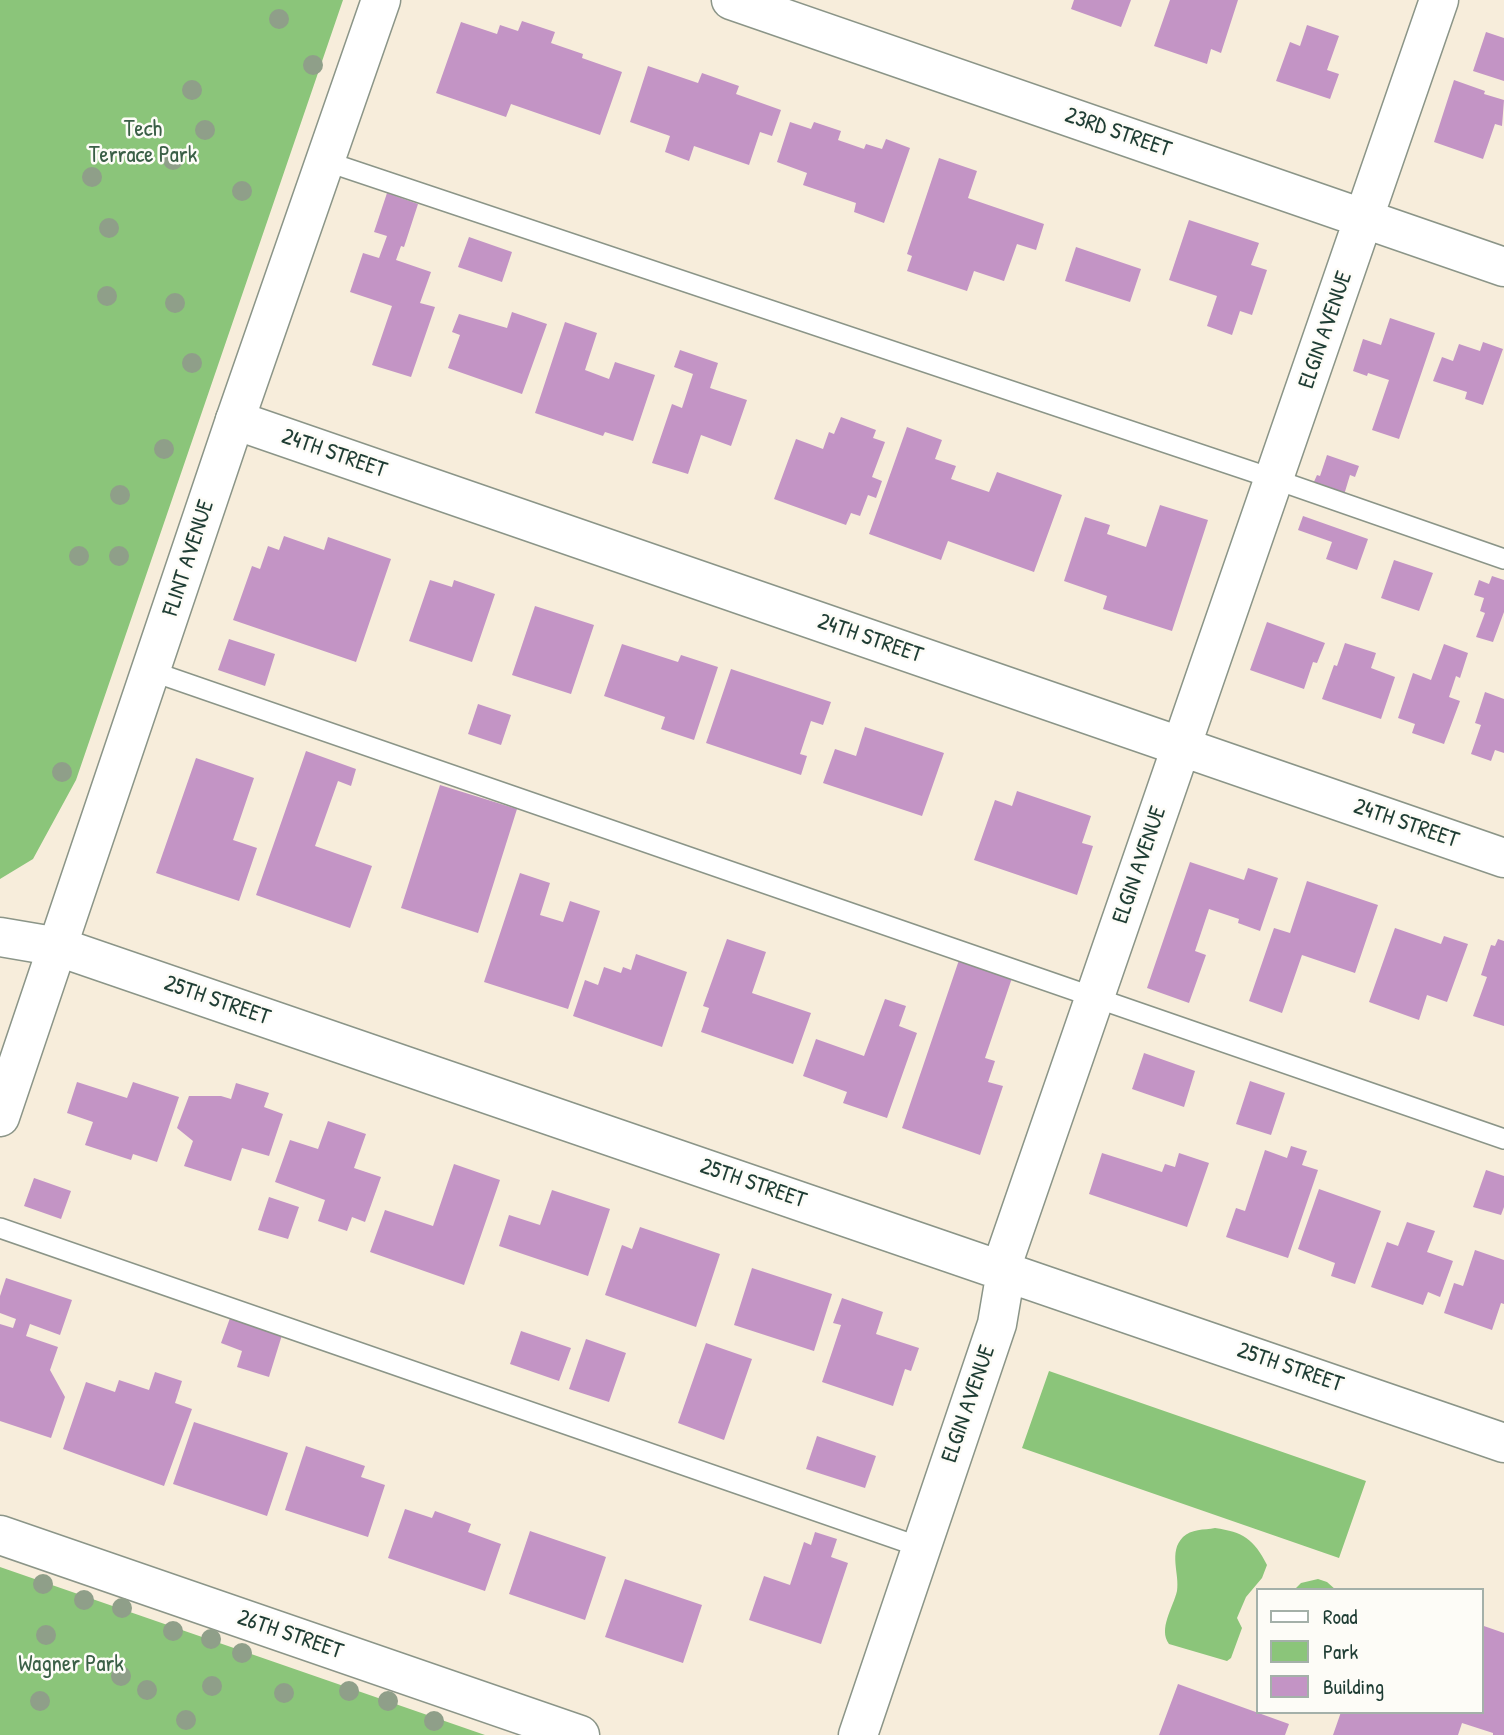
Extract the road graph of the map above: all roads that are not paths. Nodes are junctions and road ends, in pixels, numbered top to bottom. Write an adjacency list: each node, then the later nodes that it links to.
1 (381, 0): 4 (street, FLINT AVENUE)
2 (731, 0): 5 (street, 23RD STREET)
3 (1439, 0): 5 (street, ELGIN AVENUE)
4 (325, 161): 7 (street, FLINT AVENUE); 8 (lane)
5 (1364, 218): 6 (street, 23RD STREET); 8 (street, ELGIN AVENUE)
6 (1504, 267)
7 (235, 420): 10 (street, FLINT AVENUE); 11 (street, 24TH STREET)
8 (1274, 479): 9 (lane); 11 (street, ELGIN AVENUE)
9 (1504, 559)
10 (151, 671): 14 (street, FLINT AVENUE); 15 (lane)
11 (1181, 746): 12 (street, 24TH STREET); 15 (street, ELGIN AVENUE)
12 (1504, 858)
13 (0, 937): 14 (street, 25TH STREET)
14 (59, 947): 16 (street, FLINT AVENUE); 19 (street, 25TH STREET)
15 (1095, 996): 17 (lane); 19 (street, ELGIN AVENUE)
16 (0, 1117)
17 (1504, 1139)
18 (0, 1228): 22 (lane)
19 (1006, 1270): 20 (street, 25TH STREET); 22 (street, ELGIN AVENUE)
20 (1504, 1443)
21 (0, 1535): 23 (street, 26TH STREET)
22 (920, 1547): 24 (street, ELGIN AVENUE)
23 (580, 1735)
24 (858, 1735)

